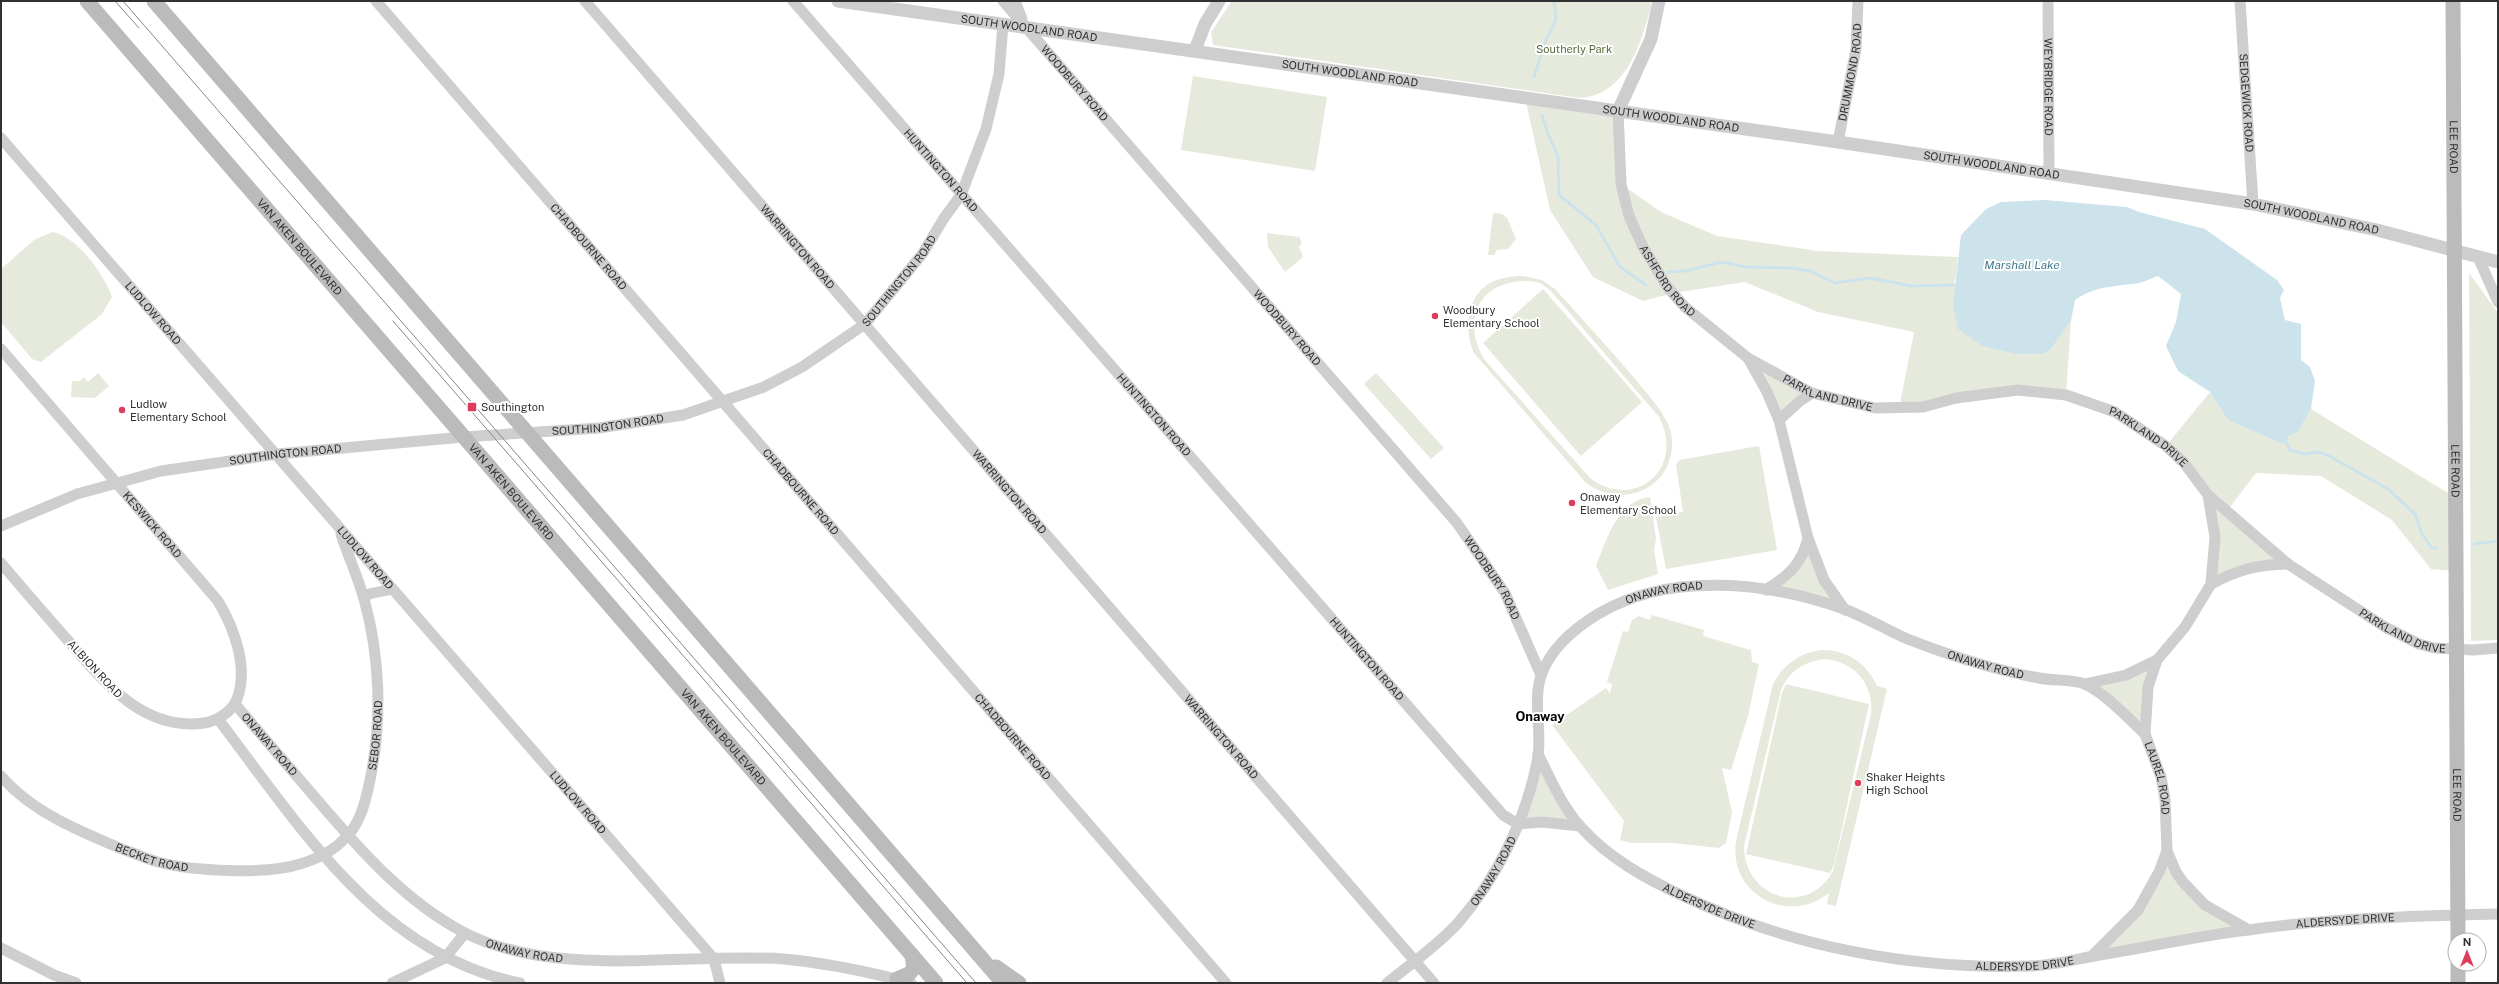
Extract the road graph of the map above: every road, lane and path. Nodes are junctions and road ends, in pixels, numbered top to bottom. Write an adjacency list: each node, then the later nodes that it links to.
1 (86, 1): 35 (main road, VAN AKEN BOULEVARD)
2 (154, 1): 34 (main road)
3 (376, 1): 32 (street, CHADBOURNE ROAD)
4 (585, 1): 28 (street, WARRINGTON ROAD)
5 (794, 1): 22 (street, HUNTINGTON ROAD)
6 (838, 1): 15 (street, SOUTH WOODLAND ROAD)
7 (1003, 1): 16 (street, WOODBURY ROAD)
8 (1015, 1): 16 (street)
9 (1219, 1): 17 (street)
10 (1659, 1): 18 (street)
11 (1858, 1): 20 (street, DRUMMOND ROAD)
12 (2048, 1): 21 (street, WEYBRIDGE ROAD)
13 (2240, 1): 23 (street, SEDGEWICK ROAD)
14 (2453, 1): 24 (main road, LEE ROAD)
15 (1002, 24): 16 (street, SOUTH WOODLAND ROAD); 22 (street, SOUTHINGTON ROAD)
16 (1025, 27): 17 (street, SOUTH WOODLAND ROAD); 52 (street, WOODBURY ROAD)
17 (1195, 50): 18 (street, SOUTH WOODLAND ROAD)
18 (1618, 111): 20 (street, SOUTH WOODLAND ROAD); 30 (street, ASHFORD ROAD)
19 (1, 138): 36 (street, LUDLOW ROAD)
20 (1838, 142): 21 (street, SOUTH WOODLAND ROAD)
21 (2049, 174): 23 (street, SOUTH WOODLAND ROAD)
22 (961, 195): 28 (street, SOUTHINGTON ROAD); 59 (street, HUNTINGTON ROAD)
23 (2252, 204): 24 (street, SOUTH WOODLAND ROAD)
24 (2454, 250): 25 (street, SOUTH WOODLAND ROAD); 50 (main road, LEE ROAD)
25 (2478, 257): 26 (street, SOUTH WOODLAND ROAD); 27 (street)
26 (2498, 262)
27 (2498, 302)
28 (865, 324): 32 (street, SOUTHINGTON ROAD); 75 (street, WARRINGTON ROAD)
29 (1, 349): 37 (street, KESWICK ROAD)
30 (1748, 358): 31 (street, PARKLAND DRIVE); 33 (street, ASHFORD ROAD)
31 (1812, 393): 33 (street); 38 (street, PARKLAND DRIVE)
32 (722, 402): 34 (street, SOUTHINGTON ROAD); 85 (street, CHADBOURNE ROAD)
33 (1779, 420): 41 (street, ASHFORD ROAD)
34 (528, 434): 35 (street, SOUTHINGTON ROAD); 74 (main road)
35 (463, 437): 36 (street, SOUTHINGTON ROAD); 70 (main road, VAN AKEN BOULEVARD)
36 (278, 454): 37 (street, SOUTHINGTON ROAD); 40 (street, LUDLOW ROAD)
37 (116, 482): 39 (street, SOUTHINGTON ROAD); 54 (street, KESWICK ROAD)
38 (2208, 495): 43 (street, PARKLAND DRIVE); 44 (street, LAUREL ROAD)
39 (1, 526)
40 (339, 528): 45 (street, LUDLOW ROAD); 47 (street, SEBOR ROAD)
41 (1808, 538): 46 (street); 48 (street, ASHFORD ROAD)
42 (1, 563): 55 (street, ALBION ROAD)
43 (2288, 564): 44 (street); 50 (street, PARKLAND DRIVE)
44 (2211, 584): 51 (street, LAUREL ROAD)
45 (392, 589): 47 (street); 73 (street, LUDLOW ROAD)
46 (1766, 590): 48 (street, ONAWAY ROAD); 52 (street, ONAWAY ROAD)
47 (364, 598): 61 (street, SEBOR ROAD)
48 (1845, 610): 53 (street, ONAWAY ROAD)
49 (2498, 648): 50 (street, PARKLAND DRIVE)
50 (2456, 650): 65 (main road, LEE ROAD)
51 (2157, 660): 53 (street, LAUREL ROAD); 56 (street, LAUREL ROAD)
52 (1541, 675): 57 (street, ONAWAY ROAD)
53 (2085, 684): 56 (street, ONAWAY ROAD)
54 (235, 704): 55 (street); 61 (street, ONAWAY ROAD)
55 (218, 719): 63 (street)
56 (2145, 734): 62 (street, LAUREL ROAD)
57 (1538, 754): 59 (street, ONAWAY ROAD); 60 (street, ALDERSYDE DRIVE)
58 (1, 776): 63 (street, BECKET ROAD)
59 (1518, 824): 60 (street); 75 (street, ONAWAY ROAD)
60 (1580, 826): 71 (street, ALDERSYDE DRIVE)
61 (348, 836): 63 (street, SEBOR ROAD); 68 (street, ONAWAY ROAD)
62 (2167, 851): 66 (street, LAUREL ROAD); 71 (street, LAUREL ROAD)
63 (323, 856): 72 (street)
64 (2498, 914): 65 (street, ALDERSYDE DRIVE)
65 (2458, 915): 66 (street, ALDERSYDE DRIVE); 67 (main road, LEE ROAD)
66 (2249, 930): 71 (street, ALDERSYDE DRIVE)
67 (2458, 932)
68 (465, 933): 72 (street); 73 (street, ONAWAY ROAD)
69 (1, 948): 78 (street)
70 (912, 955): 77 (main road); 82 (main road, VAN AKEN BOULEVARD)
71 (2091, 956)
72 (445, 958): 79 (street); 80 (street)
73 (714, 959): 77 (street, ONAWAY ROAD); 81 (street, LUDLOW ROAD)
74 (983, 959): 83 (main road); 84 (main road)
75 (1415, 962): 86 (street, ONAWAY ROAD); 87 (street, WARRINGTON ROAD)
76 (2458, 972): 88 (main road)
77 (904, 981)
78 (76, 983)
79 (392, 983)
80 (520, 983)
81 (720, 983)
82 (936, 983)
83 (1003, 983)
84 (1020, 983)
85 (1226, 983)
86 (1387, 983)
87 (1434, 983)
88 (2458, 983)

